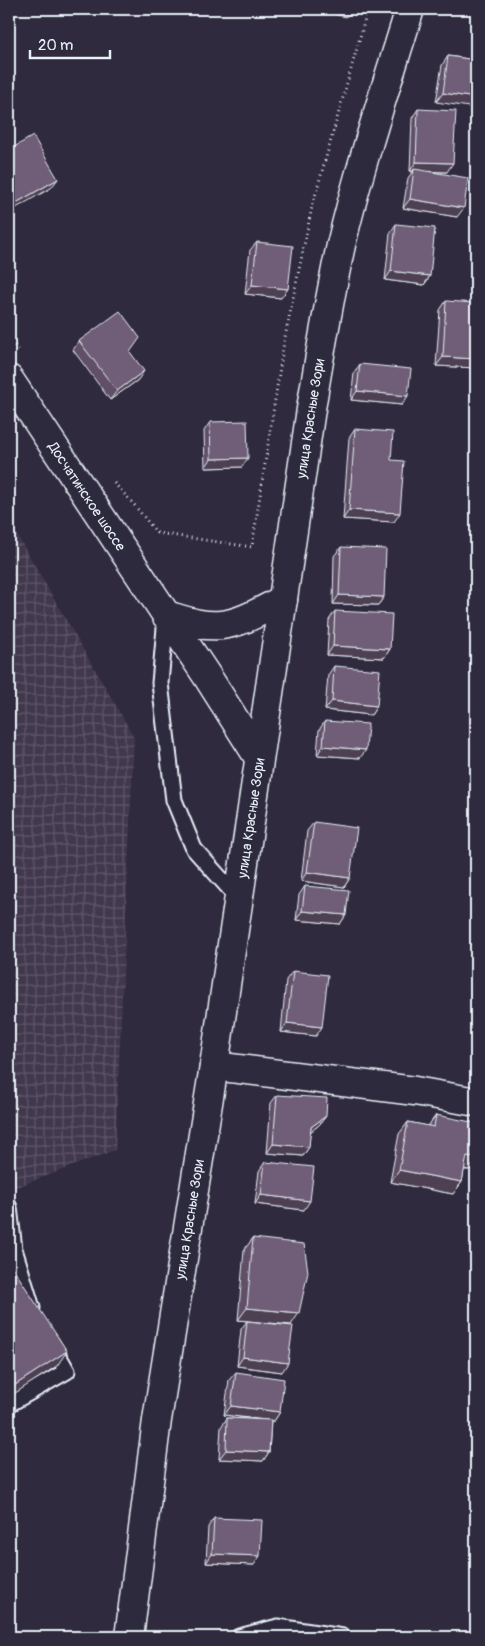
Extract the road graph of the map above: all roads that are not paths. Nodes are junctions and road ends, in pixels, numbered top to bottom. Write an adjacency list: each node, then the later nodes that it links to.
1 (410, 9): 3 (main road, улица Красные Зори)
2 (9, 379): 4 (main road, Досчатинское шоссе)
3 (283, 600): 4 (main road); 5 (main road, улица Красные Зори)
4 (166, 616): 5 (main road, Досчатинское шоссе); 6 (lane)
5 (259, 758): 6 (main road, улица Красные Зори)
6 (239, 899): 7 (main road, улица Красные Зори)
7 (214, 1066): 8 (main road); 11 (main road, улица Красные Зори)
8 (476, 1102)
9 (9, 1207): 10 (lane)
10 (9, 1404)
11 (129, 1637)
12 (239, 1637): 13 (lane)
13 (343, 1637)

